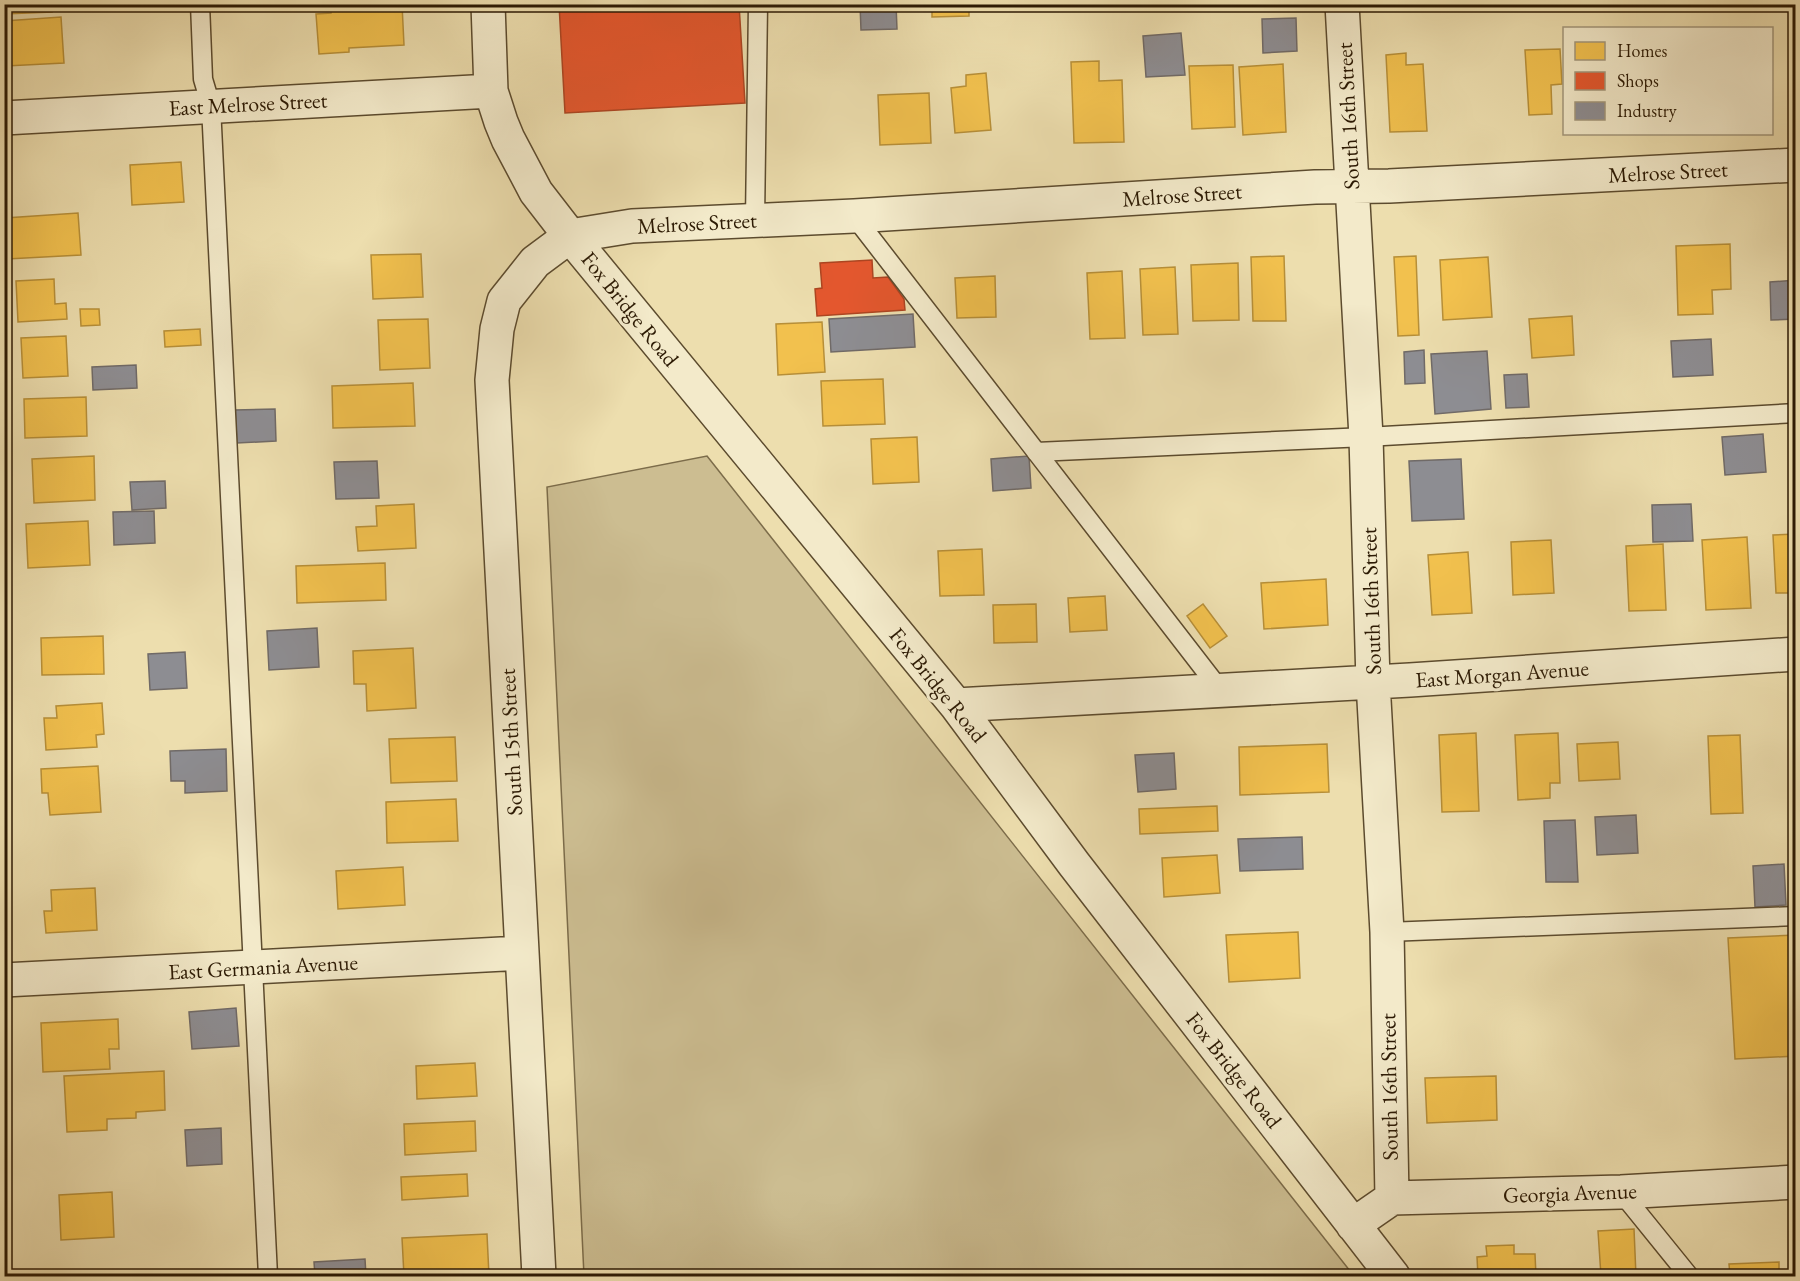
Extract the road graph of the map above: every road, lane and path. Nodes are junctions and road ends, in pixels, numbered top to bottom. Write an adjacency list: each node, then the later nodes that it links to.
1 (200, 4): 6 (lane)
2 (488, 4): 5 (street)
3 (758, 4): 11 (lane)
4 (1342, 4): 9 (street, South 16th Street)
5 (491, 91): 6 (street, East Melrose Street); 12 (street, Fox Bridge Road)
6 (211, 106): 7 (street, East Melrose Street); 23 (lane)
7 (4, 118)
8 (1796, 165): 9 (street, Melrose Street)
9 (1352, 185): 10 (street, Melrose Street); 14 (street, South 16th Street)
10 (854, 216): 11 (street, Melrose Street); 15 (lane)
11 (755, 220): 12 (street, Melrose Street)
12 (570, 236): 19 (street, Fox Bridge Road); 22 (street, South 15th Street)
13 (1796, 413): 14 (lane)
14 (1366, 437): 15 (lane); 17 (street, South 16th Street)
15 (1036, 452): 18 (lane)
16 (1796, 654): 17 (street, East Morgan Avenue)
17 (1373, 682): 18 (street, East Morgan Avenue); 21 (street, South 16th Street)
18 (1221, 691): 19 (street, East Morgan Avenue)
19 (956, 705): 28 (street, Fox Bridge Road)
20 (1796, 916): 21 (lane)
21 (1387, 932): 27 (street, South 16th Street)
22 (522, 953): 23 (street, East Germania Avenue); 30 (street, South 15th Street)
23 (252, 967): 24 (street, East Germania Avenue); 29 (lane)
24 (4, 980)
25 (1796, 1182): 26 (street, Georgia Avenue)
26 (1622, 1192): 27 (street, Georgia Avenue); 32 (lane)
27 (1392, 1198): 28 (street)
28 (1353, 1225): 31 (street, Fox Bridge Road)
29 (268, 1276)
30 (539, 1276)
31 (1393, 1276)
32 (1689, 1276)

